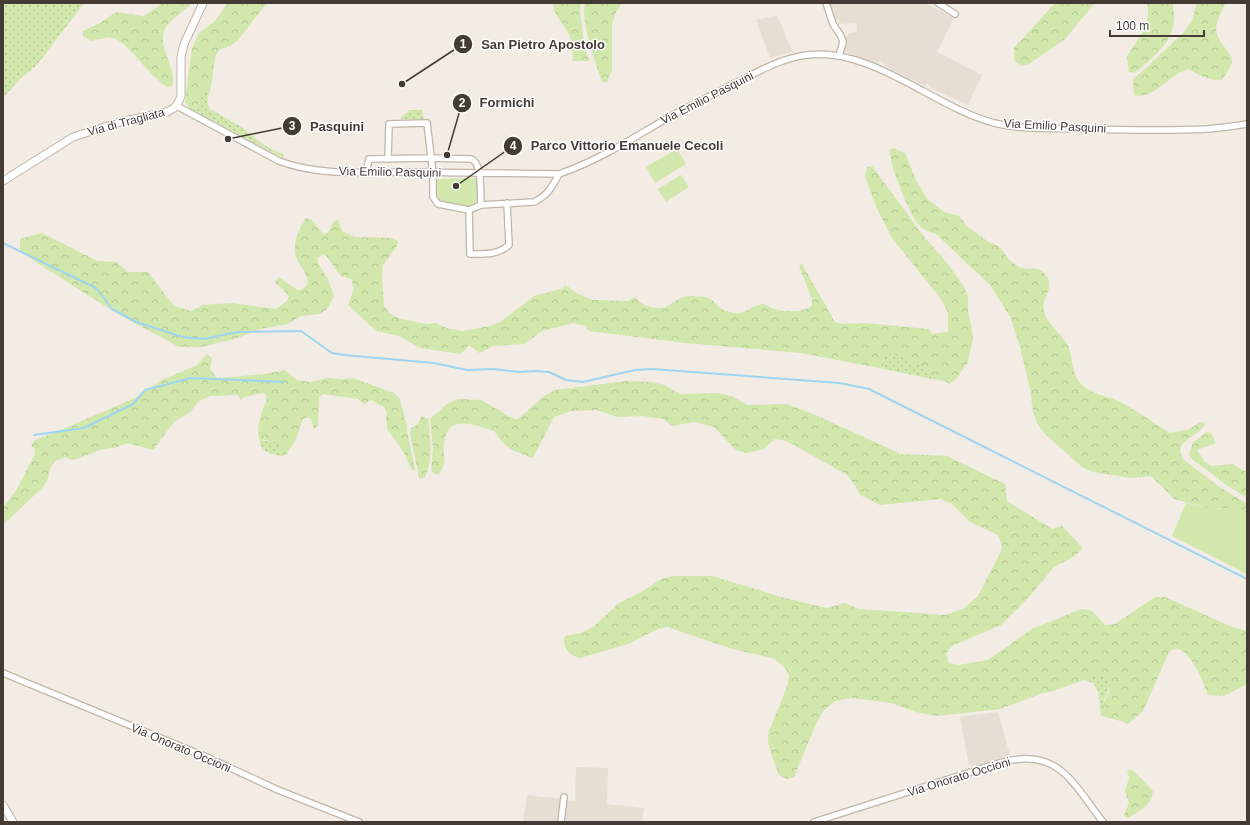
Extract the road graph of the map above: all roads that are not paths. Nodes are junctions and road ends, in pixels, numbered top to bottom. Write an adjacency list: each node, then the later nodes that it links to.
1 (203, 3): 6 (street, Via di Tragliata)
2 (826, 3): 5 (street)
3 (938, 3): 4 (street)
4 (955, 14)
5 (840, 56): 7 (street, Via Emilio Pasquini); 13 (street, Via Emilio Pasquini)
6 (177, 106): 10 (street, Via Emilio Pasquini); 14 (street, Via di Tragliata)
7 (1247, 124)
8 (431, 158): 9 (street); 9 (street); 11 (street); 12 (street)
9 (388, 159): 10 (street)
10 (366, 173): 11 (street, Via Emilio Pasquini)
11 (433, 173): 12 (street, Via Emilio Pasquini); 17 (street)
12 (479, 173): 13 (street, Via Emilio Pasquini); 16 (street)
13 (559, 174): 15 (street)
14 (3, 181)
15 (507, 204): 16 (street); 17 (street)
16 (481, 205): 17 (street)
17 (470, 210)
18 (3, 673): 22 (street, Via Onorato Occioni)
19 (564, 797): 23 (street)
20 (3, 805): 21 (street)
21 (13, 822)
22 (359, 822)
23 (562, 822)
24 (814, 822): 25 (street, Via Onorato Occioni)
25 (1103, 822)

